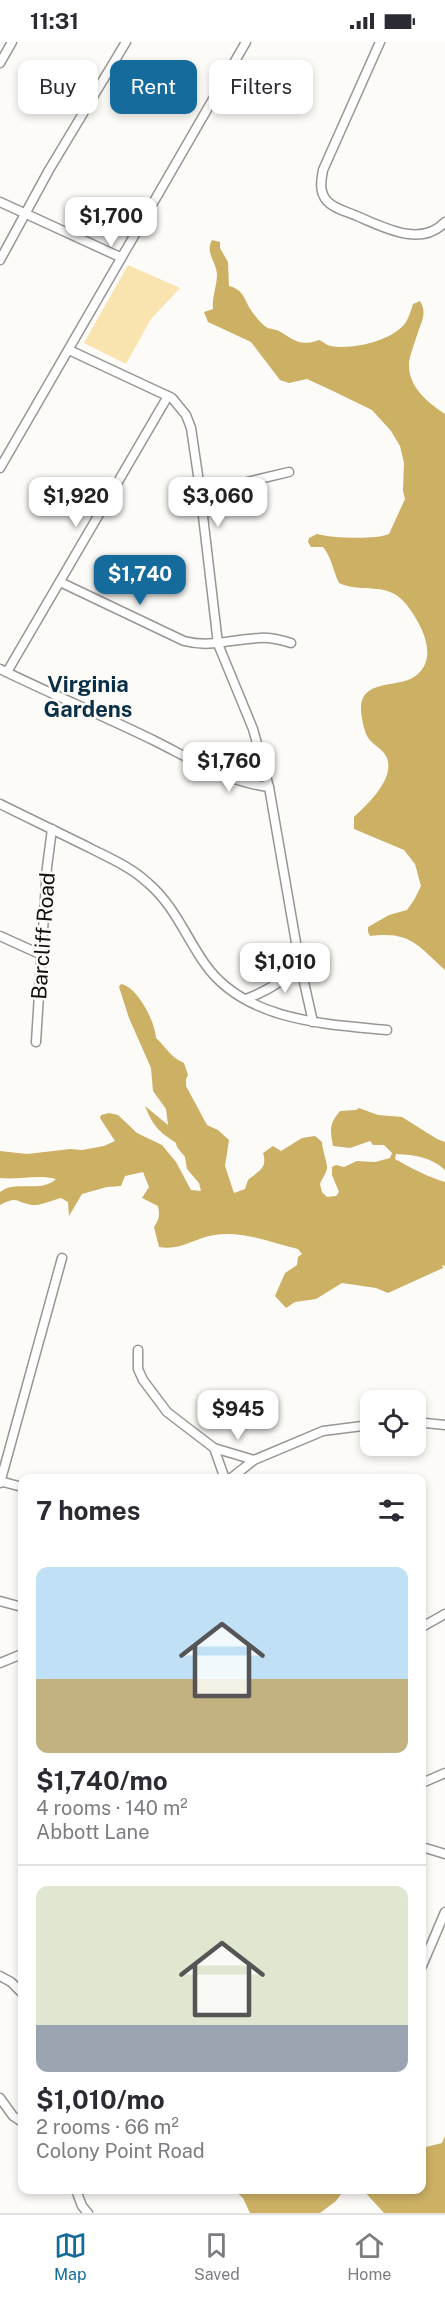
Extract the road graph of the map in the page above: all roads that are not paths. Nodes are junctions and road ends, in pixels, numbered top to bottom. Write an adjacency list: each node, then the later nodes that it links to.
1 (12, 42): 5 (street)
2 (126, 42): 7 (street)
3 (246, 42): 9 (street)
4 (380, 42): 8 (street)
5 (0, 63)
6 (0, 202): 7 (street)
7 (26, 215): 9 (street); 10 (street)
8 (445, 222)
9 (120, 257): 11 (street)
10 (0, 260)
11 (69, 350): 12 (street); 13 (street)
12 (168, 396): 15 (street); 16 (street)
13 (0, 468)
14 (289, 472): 15 (street)
15 (200, 493): 18 (street)
16 (60, 582): 18 (street); 19 (street)
17 (291, 643): 18 (street)
18 (218, 644): 20 (street)
19 (3, 671): 20 (street)
20 (269, 788): 25 (street)
21 (0, 804): 22 (street)
22 (52, 830): 24 (street, Barcliff Road); 26 (street)
23 (0, 936): 24 (street)
24 (42, 955): 29 (street, Barcliff Road)
25 (299, 960): 26 (street); 27 (street)
26 (246, 999): 27 (street)
27 (313, 1022): 28 (street)
28 (387, 1030)
29 (36, 1042)
30 (62, 1258): 39 (street)
31 (138, 1350): 35 (street)
32 (426, 1423): 33 (street)
33 (445, 1425)
34 (360, 1426): 36 (street)
35 (214, 1448): 36 (street); 37 (street)
36 (254, 1460): 38 (street)
37 (223, 1474)
38 (236, 1474)
39 (0, 1482): 40 (street)
40 (18, 1486)
41 (0, 1601): 42 (street)
42 (18, 1606)
43 (445, 1614): 44 (street)
44 (426, 1625)
45 (18, 1656): 46 (street)
46 (0, 1663)
47 (445, 1773): 48 (street)
48 (426, 1781)
49 (426, 1849): 50 (street)
50 (442, 1855)
51 (445, 1912): 52 (street)
52 (426, 1957)
53 (0, 1976): 54 (street)
54 (18, 1989)
55 (0, 2098): 56 (street)
56 (18, 2120)
57 (78, 2194): 58 (street)
58 (88, 2213)

